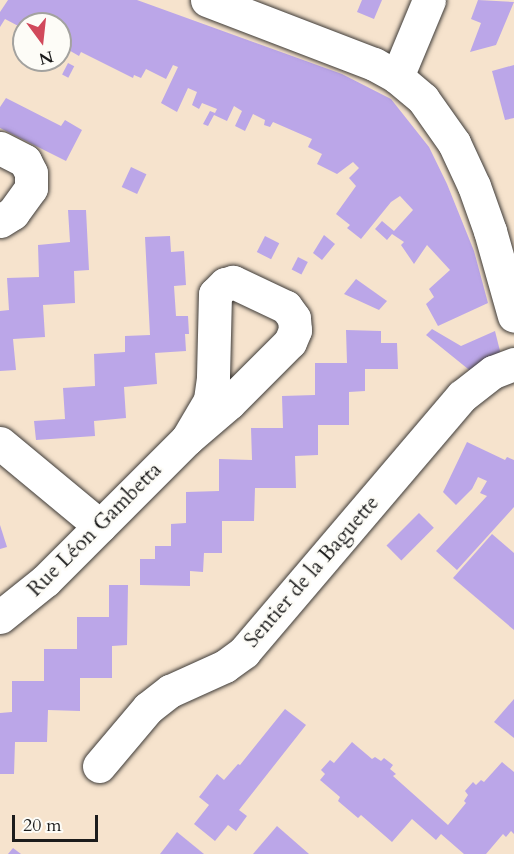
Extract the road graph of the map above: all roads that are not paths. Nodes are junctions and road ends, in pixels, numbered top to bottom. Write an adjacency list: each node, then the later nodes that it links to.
1 (207, 0): 3 (street)
2 (429, 0): 3 (street)
3 (398, 77): 6 (street)
4 (0, 148): 5 (street)
5 (0, 221)
6 (508, 271): 7 (street)
7 (514, 316)
8 (514, 364): 13 (street, Sentier de la Baguette)
9 (187, 439): 11 (street, Rue Léon Gambetta)
10 (0, 442): 11 (street)
11 (100, 526): 12 (street, Rue Léon Gambetta)
12 (0, 617)
13 (99, 766)

